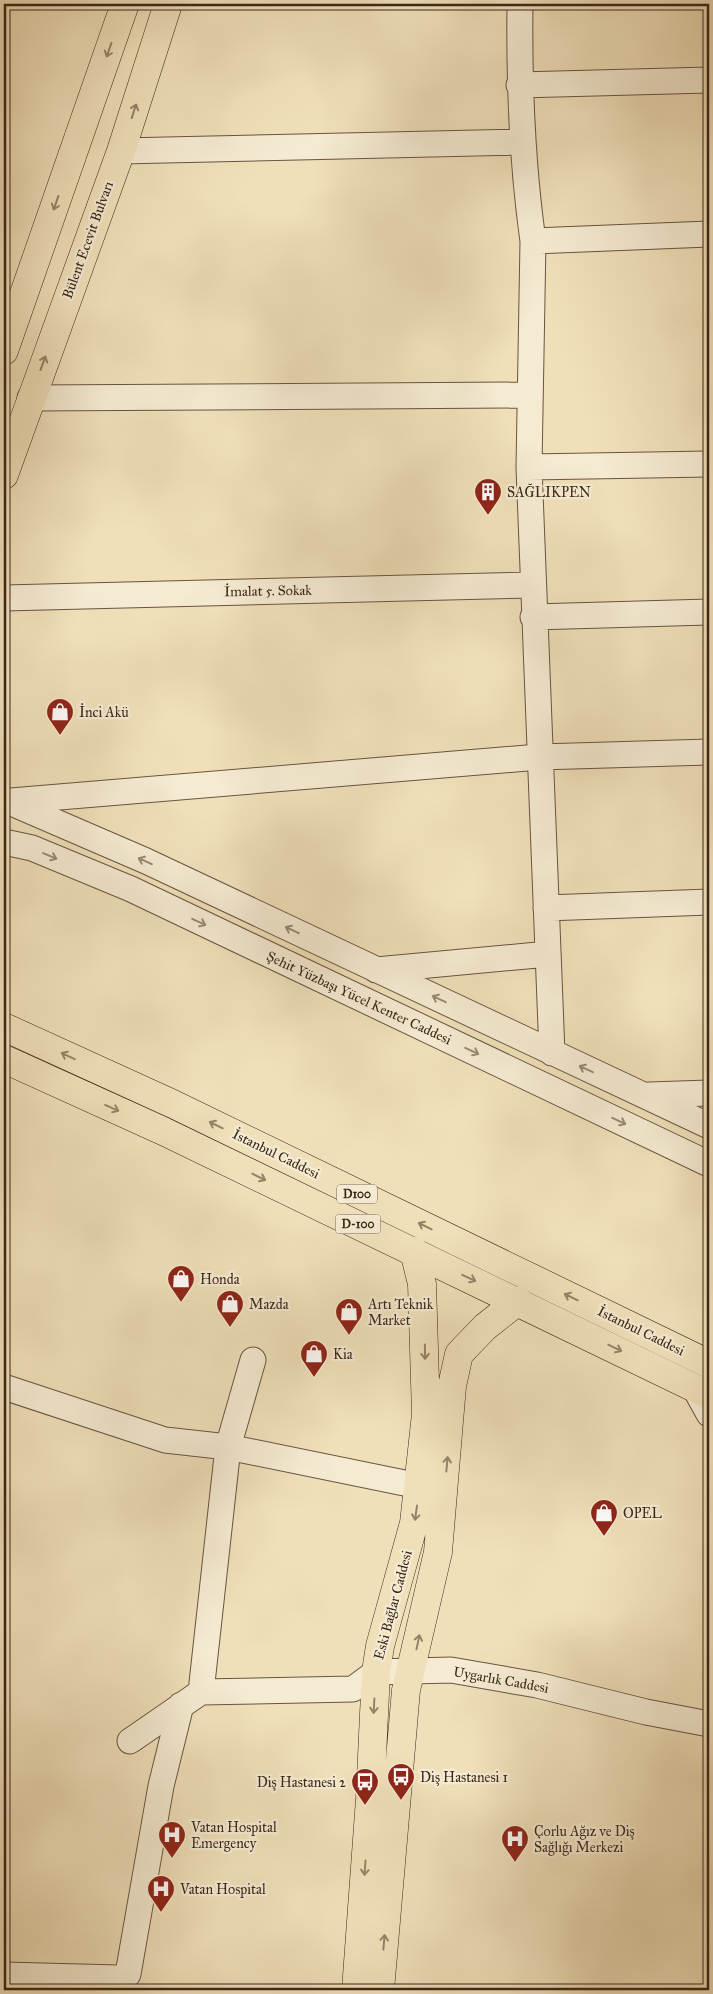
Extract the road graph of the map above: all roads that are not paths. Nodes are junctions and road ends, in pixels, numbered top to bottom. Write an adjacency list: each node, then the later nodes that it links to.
1 (125, 4): 10 (main road, one-way to 10)
2 (168, 4): 7 (main road, Bülent Ecevit Bulvarı, one-way to 2)
3 (520, 4): 5 (street)
4 (709, 80): 5 (street)
5 (520, 84): 6 (street)
6 (523, 142): 7 (street); 9 (street)
7 (121, 151): 12 (main road, Bülent Ecevit Bulvarı, one-way to 7)
8 (709, 234): 9 (street)
9 (533, 241): 11 (street)
10 (4, 351)
11 (529, 395): 12 (street); 14 (street)
12 (30, 398): 15 (main road, Bülent Ecevit Bulvarı)
13 (709, 464): 14 (street)
14 (529, 467): 16 (street)
15 (4, 475)
16 (532, 585): 17 (street, İmalat 5. Sokak); 19 (street)
17 (4, 598)
18 (709, 612): 19 (street)
19 (533, 617): 21 (street)
20 (709, 752): 21 (street)
21 (539, 757): 22 (street); 25 (street)
22 (5, 801): 27 (street, one-way to 22)
23 (4, 842): 34 (street, Şehit Yüzbaşı Yücel Kenter Caddesi, one-way to 34)
24 (709, 902): 25 (street)
25 (546, 908): 26 (street)
26 (548, 954): 27 (street); 29 (street)
27 (376, 970): 29 (street, one-way to 27)
28 (4, 1027): 38 (main road, İstanbul Caddesi / D100, one-way to 28)
29 (552, 1053): 32 (street, one-way to 29)
30 (4, 1059): 35 (main road, İstanbul Caddesi / D-100, one-way to 35)
31 (709, 1093): 32 (street)
32 (644, 1096): 33 (street)
33 (709, 1126)
34 (709, 1164)
35 (414, 1251): 36 (main road, İstanbul Caddesi / D-100, one-way to 36); 43 (main road, Eski Bağlar Caddesi, one-way to 43)
36 (518, 1301): 40 (main road, İstanbul Caddesi / D-100, one-way to 40); 44 (main road, one-way to 36)
37 (253, 1360): 42 (street)
38 (709, 1364)
39 (4, 1387): 42 (street)
40 (702, 1391): 41 (street)
41 (709, 1414)
42 (228, 1447): 43 (street); 46 (street)
43 (419, 1486): 45 (main road, Eski Bağlar Caddesi, one-way to 45)
44 (412, 1671): 45 (street, Uygarlık Caddesi); 47 (street, Uygarlık Caddesi); 51 (main road, one-way to 44)
45 (376, 1672): 46 (street); 50 (main road, Eski Bağlar Caddesi, one-way to 50)
46 (191, 1699): 48 (street); 49 (street)
47 (709, 1724)
48 (130, 1740)
49 (4, 1975)
50 (356, 1990)
51 (380, 1990)

